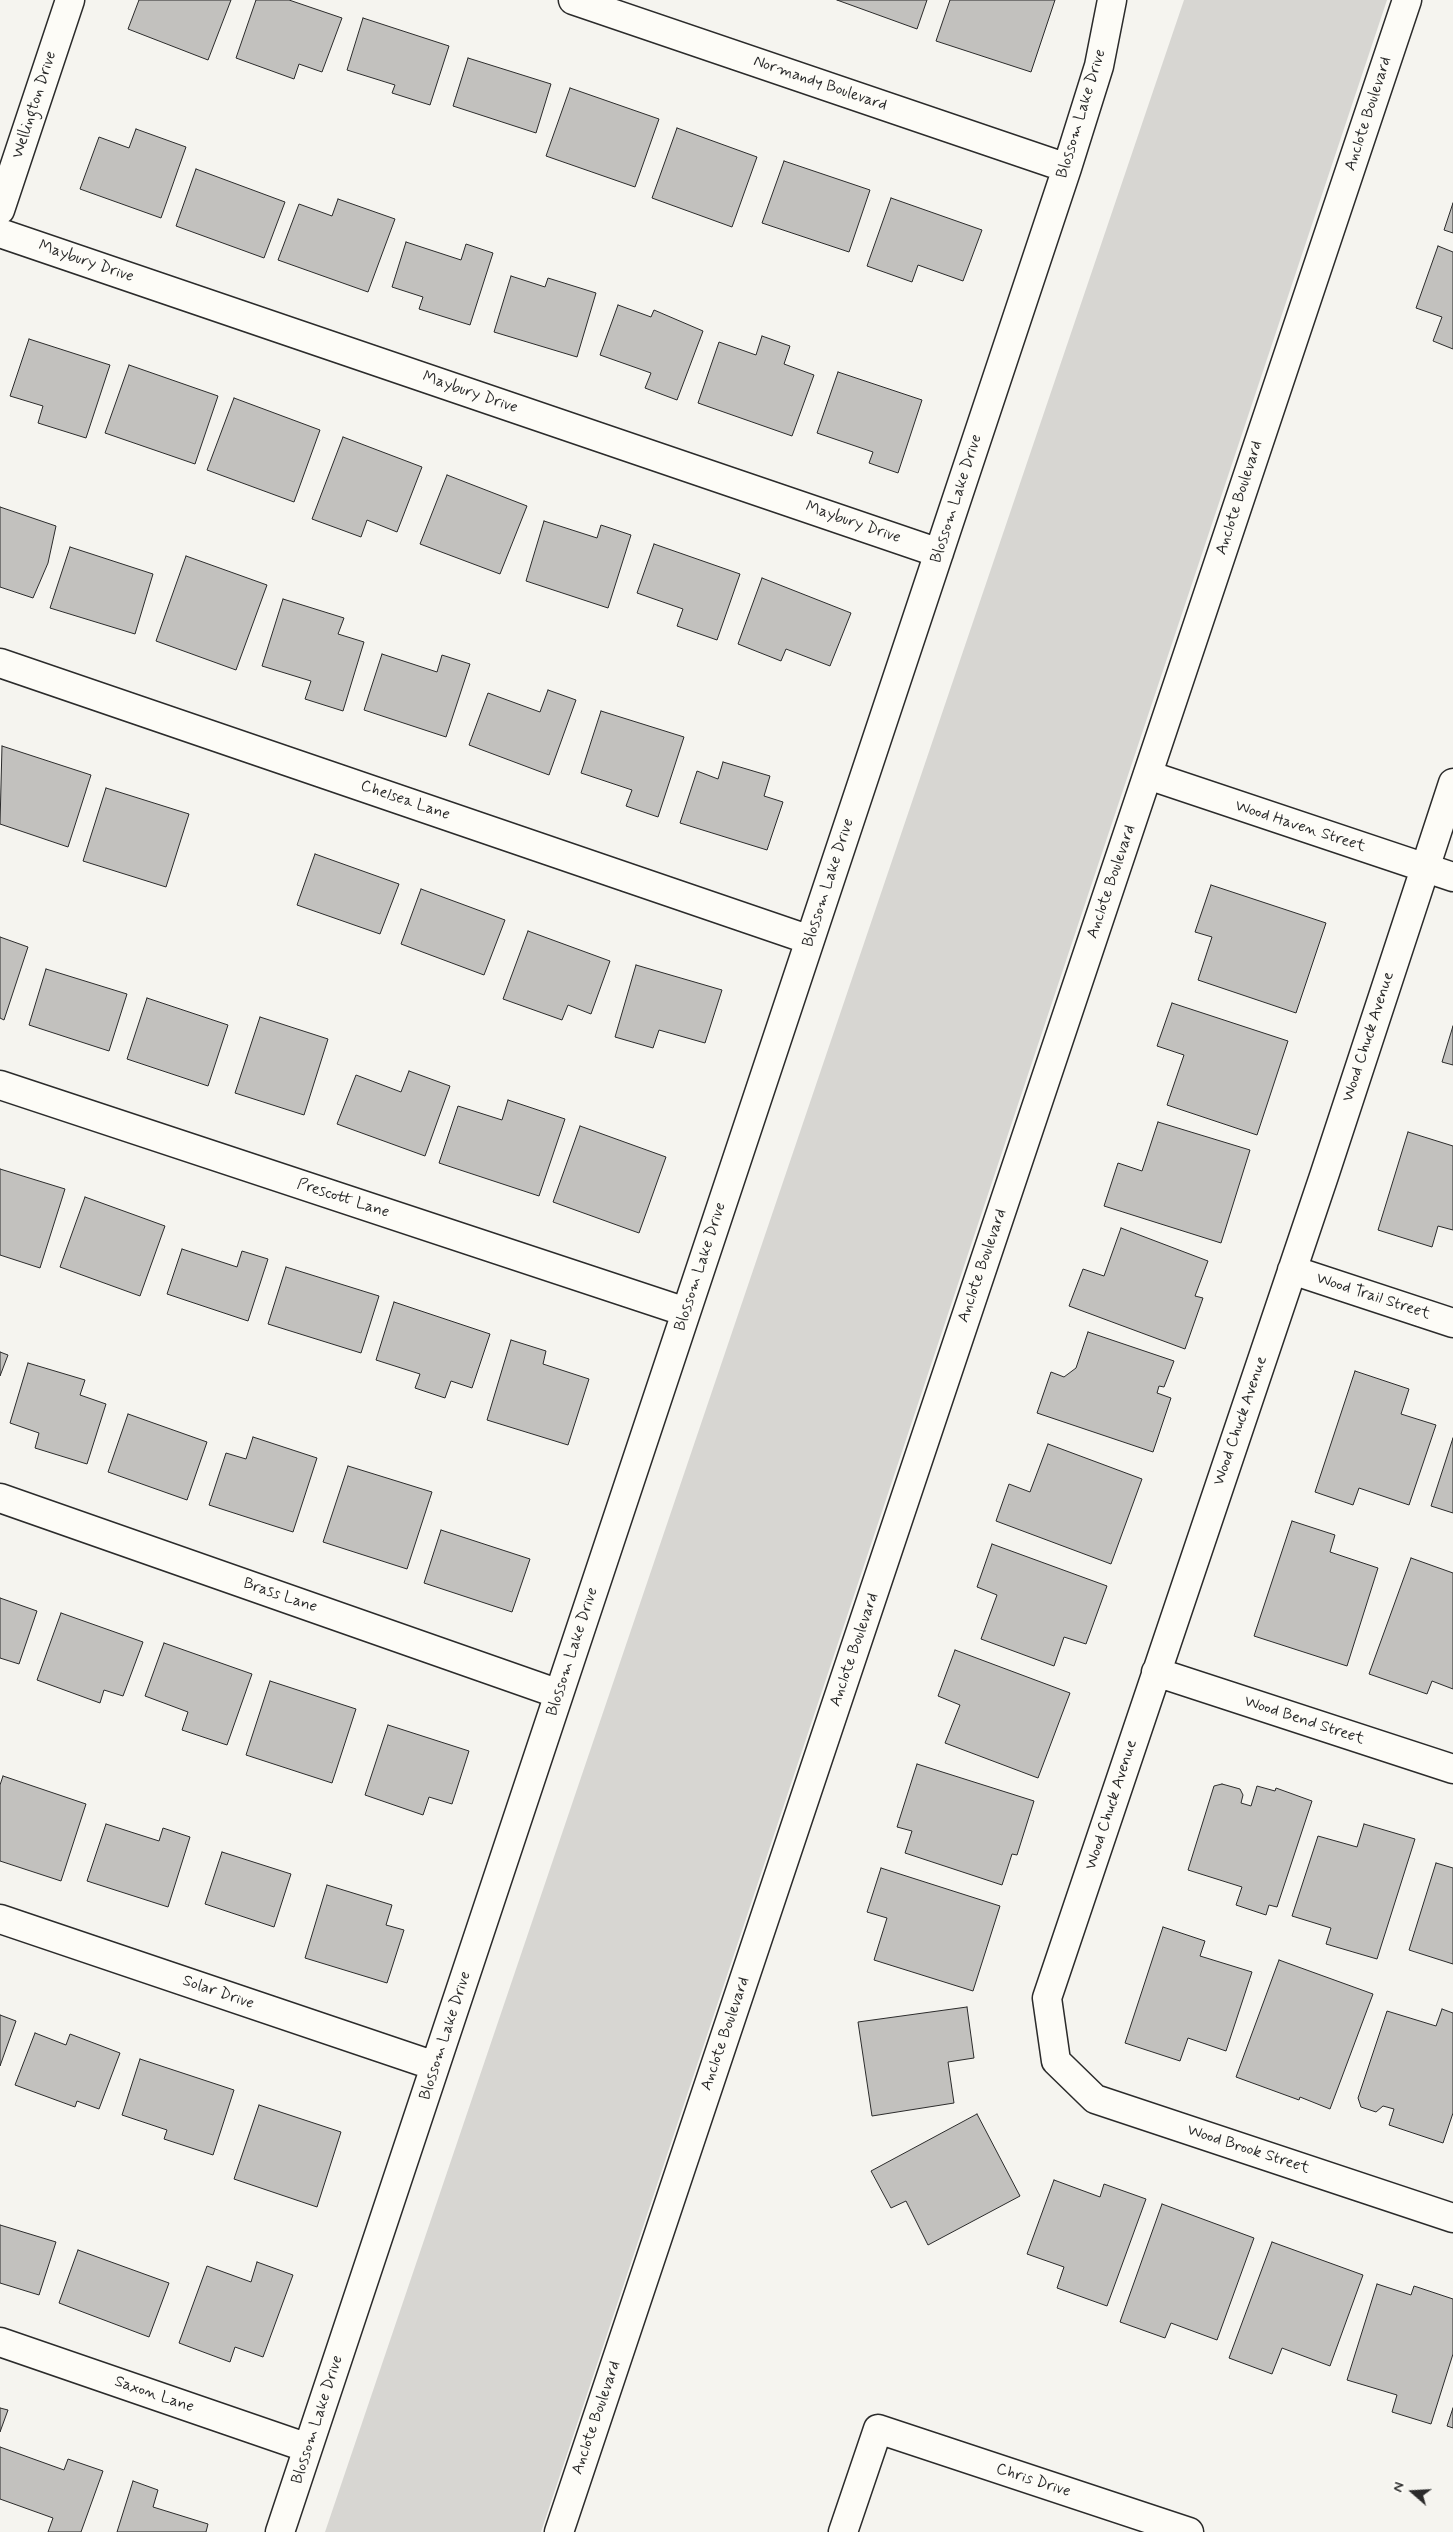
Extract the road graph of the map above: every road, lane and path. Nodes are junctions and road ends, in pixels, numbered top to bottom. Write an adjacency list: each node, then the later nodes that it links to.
1 (70, 0): 6 (street, Wellington Drive)
2 (573, 0): 5 (street, Normandy Boulevard)
3 (1112, 0): 5 (street, Blossom Lake Drive)
4 (1407, 0): 10 (street, Anclote Boulevard)
5 (1067, 168): 8 (street, Blossom Lake Drive)
6 (0, 210)
7 (0, 233): 8 (street, Maybury Drive)
8 (939, 552): 14 (street, Blossom Lake Drive)
9 (0, 663): 14 (street, Chelsea Lane)
10 (1148, 775): 12 (street, Wood Haven Street); 30 (street, Anclote Boulevard)
11 (1453, 783): 12 (street, Wood Chuck Avenue)
12 (1424, 868): 13 (street, Wood Haven Street); 16 (street, Wood Chuck Avenue)
13 (1453, 877)
14 (810, 940): 17 (street, Blossom Lake Drive)
15 (0, 1085): 17 (street, Prescott Lane)
16 (1292, 1270): 18 (street, Wood Trail Street); 20 (street, Wood Chuck Avenue)
17 (686, 1312): 21 (street, Blossom Lake Drive)
18 (1453, 1323)
19 (0, 1498): 21 (street, Brass Lane)
20 (1156, 1672): 22 (street, Wood Bend Street); 24 (street, Wood Chuck Avenue)
21 (560, 1694): 25 (street, Blossom Lake Drive)
22 (1453, 1770)
23 (0, 1919): 25 (street, Solar Drive)
24 (1056, 2061): 26 (street, Wood Brook Street)
25 (435, 2066): 28 (street, Blossom Lake Drive)
26 (1453, 2218)
27 (0, 2342): 28 (street, Saxon Lane)
28 (308, 2448): 29 (street, Blossom Lake Drive)
29 (280, 2532)
30 (559, 2532)
31 (843, 2532): 32 (street, Chris Drive)
32 (1189, 2532)

